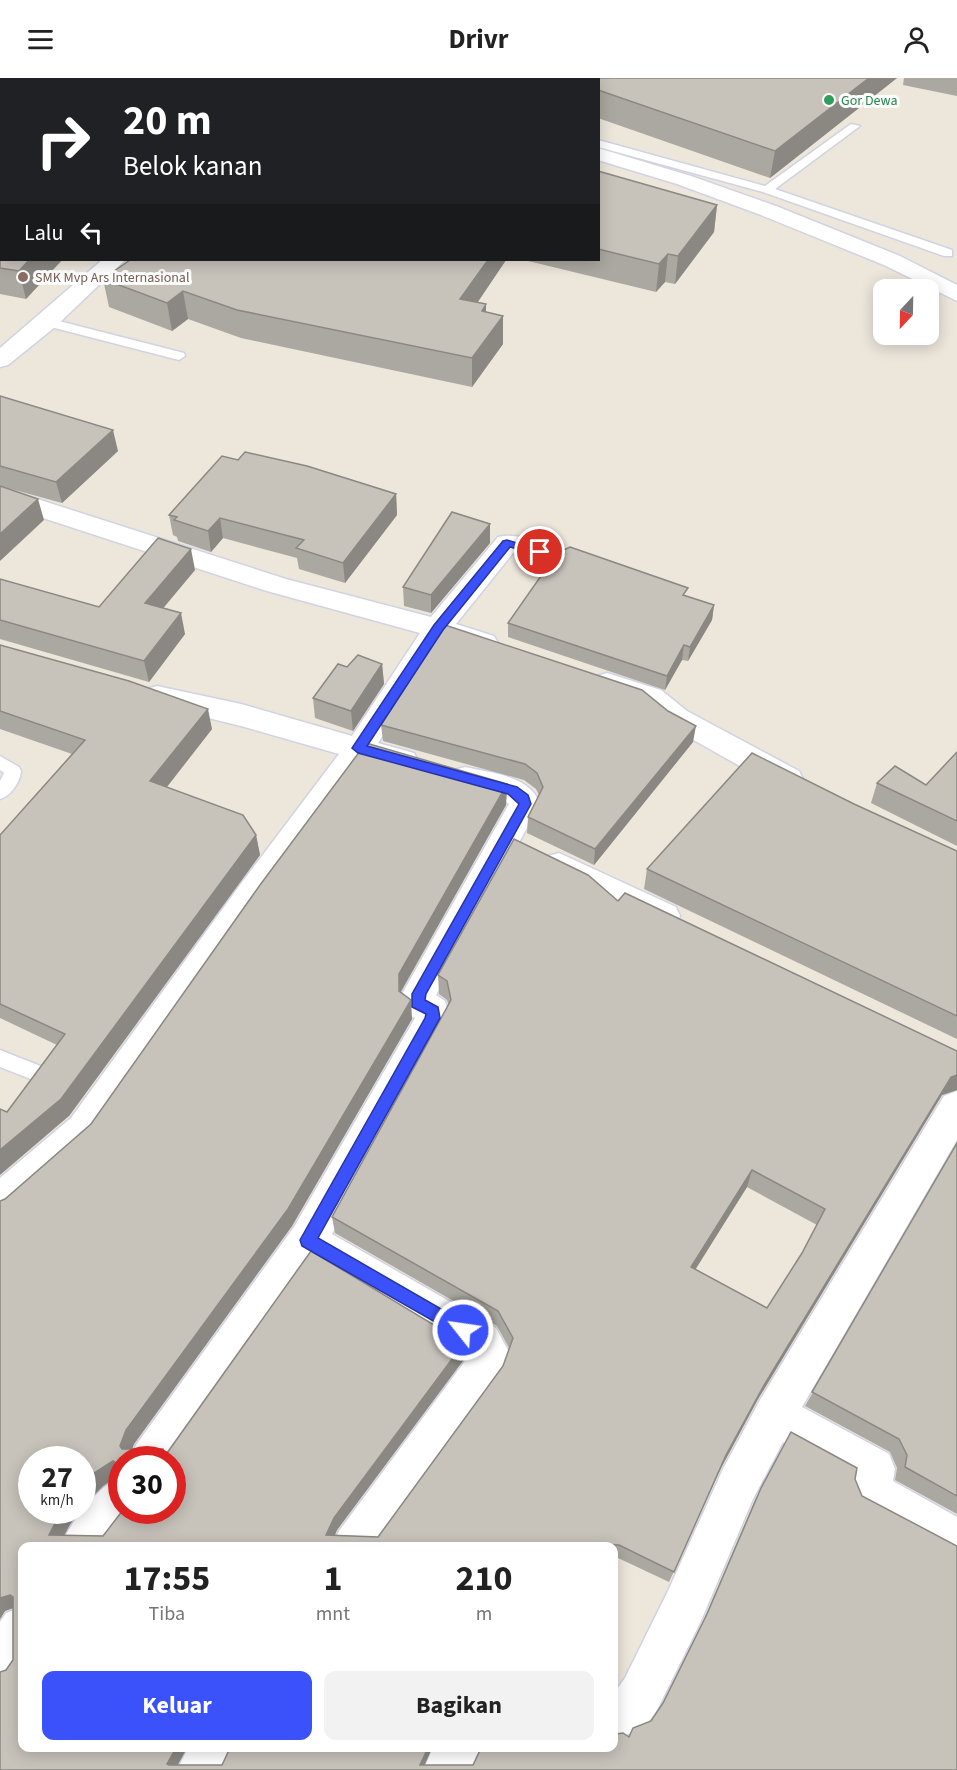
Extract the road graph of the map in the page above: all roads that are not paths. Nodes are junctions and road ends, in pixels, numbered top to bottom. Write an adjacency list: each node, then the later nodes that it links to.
1 (855, 126): 4 (lane)
2 (600, 144): 4 (lane)
3 (600, 154): 7 (street)
4 (767, 190): 5 (lane)
5 (953, 258): 8 (street)
6 (113, 261): 11 (street)
7 (932, 279)
8 (937, 279)
9 (939, 283): 10 (street)
10 (957, 294)
11 (47, 322): 12 (lane); 13 (street)
12 (179, 356)
13 (0, 360)
14 (0, 495): 16 (street)
15 (556, 556): 16 (street)
16 (438, 627): 17 (street); 20 (street)
17 (511, 652)
18 (584, 676): 22 (street)
19 (134, 689): 20 (street)
20 (358, 748): 24 (street); 29 (street)
21 (0, 762): 23 (lane)
22 (807, 788)
23 (0, 793)
24 (506, 839): 25 (street); 30 (street)
25 (688, 928)
26 (0, 1058): 27 (lane)
27 (41, 1075)
28 (957, 1107): 31 (street)
29 (0, 1202)
30 (308, 1240): 32 (street); 36 (street)
31 (775, 1415): 34 (street); 39 (street)
32 (161, 1446)
33 (108, 1515): 35 (street)
34 (957, 1541)
35 (86, 1542)
36 (357, 1542)
37 (18, 1635): 38 (street)
38 (0, 1661)
39 (618, 1715)
40 (212, 1752): 42 (street)
41 (456, 1752): 43 (street)
42 (201, 1770)
43 (447, 1770)

